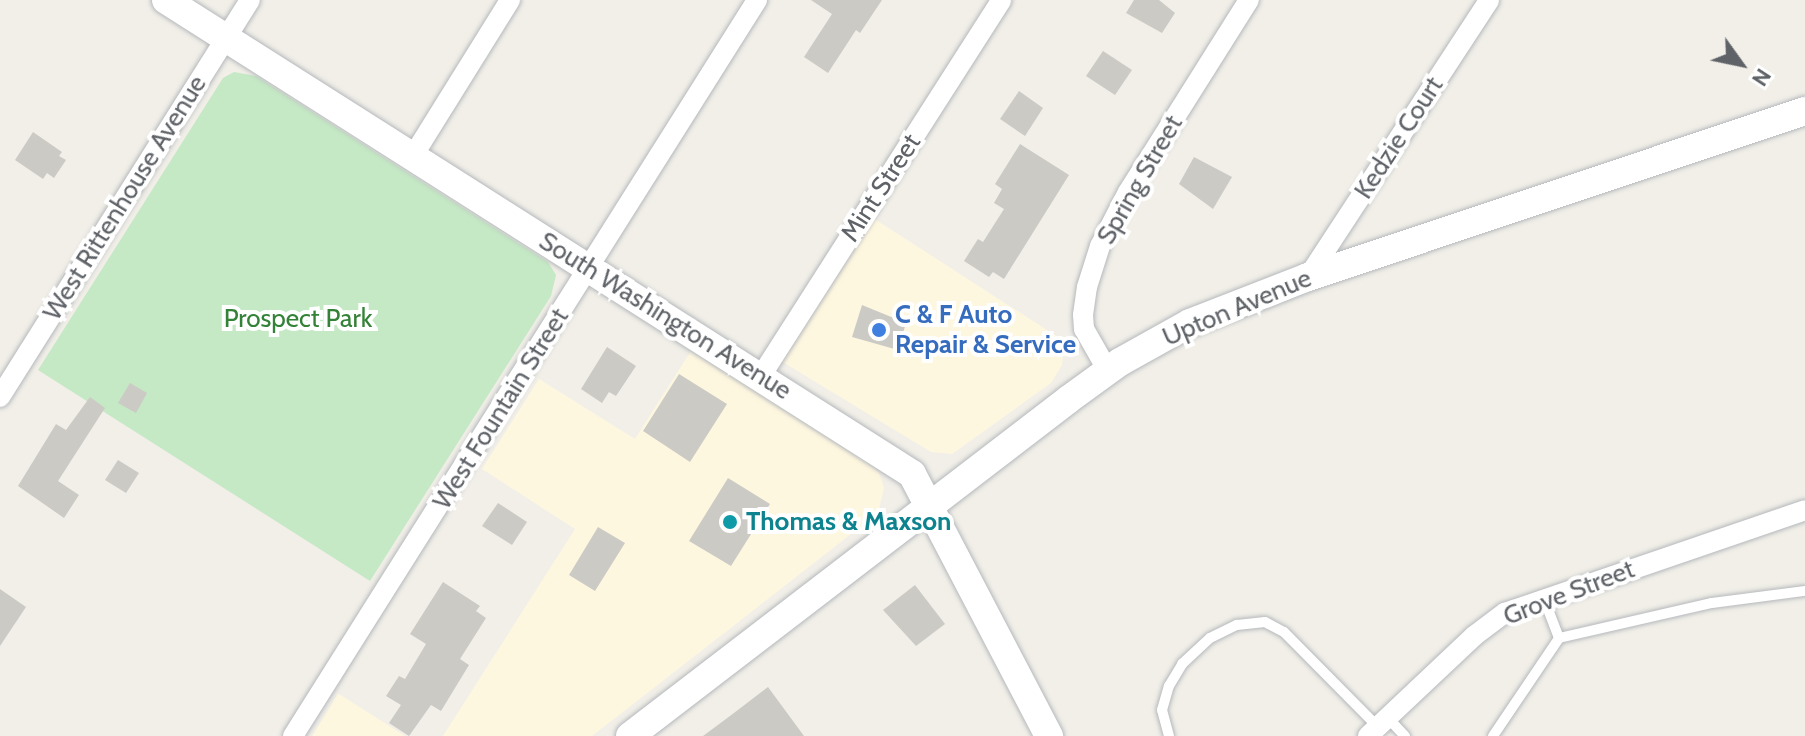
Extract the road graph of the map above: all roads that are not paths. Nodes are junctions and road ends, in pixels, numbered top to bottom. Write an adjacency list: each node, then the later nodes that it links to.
1 (166, 0): 8 (street, South Washington Avenue)
2 (250, 0): 8 (street, West Rittenhouse Avenue)
3 (510, 0): 10 (street)
4 (757, 0): 11 (street, West Fountain Street)
5 (1001, 0): 14 (street, Mint Street)
6 (1249, 0): 13 (street, Spring Street)
7 (1489, 0): 12 (street, Kedzie Court)
8 (226, 38): 10 (street, South Washington Avenue); 15 (street, West Rittenhouse Avenue)
9 (1805, 111): 12 (street, Upton Avenue)
10 (413, 156): 11 (street, South Washington Avenue)
11 (590, 268): 14 (street, South Washington Avenue); 22 (street, West Fountain Street)
12 (1308, 277): 13 (street, Upton Avenue)
13 (1108, 371): 16 (street, Upton Avenue)
14 (761, 376): 16 (street, South Washington Avenue)
15 (0, 397)
16 (929, 506): 23 (street, Upton Avenue); 24 (street, South Washington Avenue)
17 (1805, 510): 19 (street, Grove Street)
18 (1805, 591): 20 (lane)
19 (1543, 597): 20 (lane); 21 (street, Grove Street)
20 (1559, 638): 27 (lane)
21 (1378, 727): 25 (lane); 26 (lane)
22 (293, 736)
23 (630, 736)
24 (1049, 736)
25 (1169, 736)
26 (1405, 736)
27 (1493, 736)

